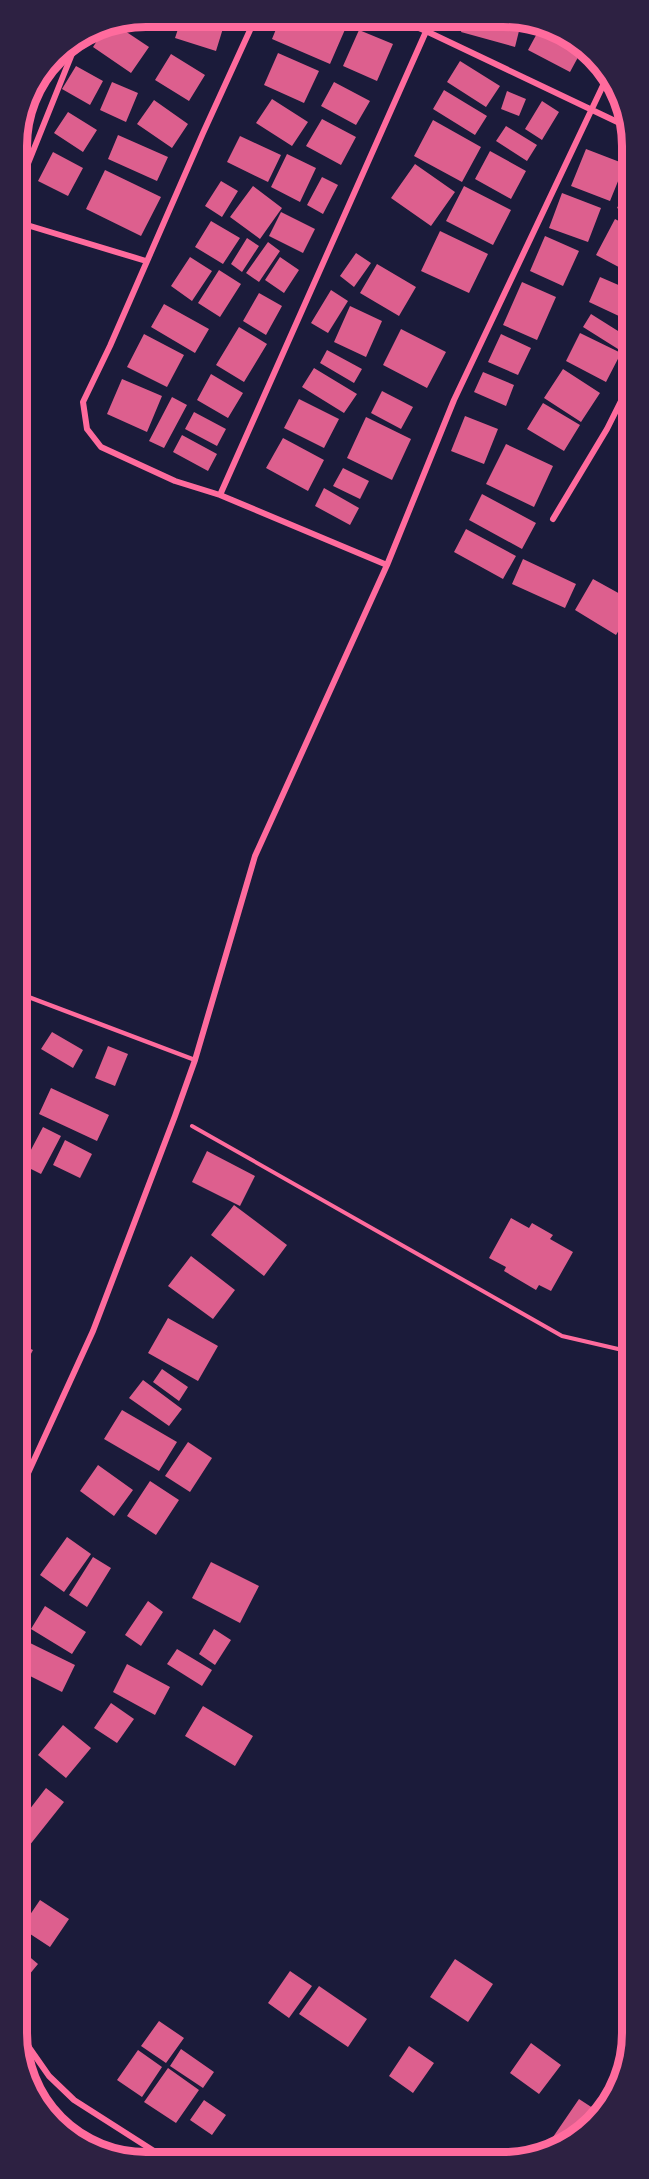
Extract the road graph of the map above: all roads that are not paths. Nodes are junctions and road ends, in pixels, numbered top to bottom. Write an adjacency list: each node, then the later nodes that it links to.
1 (251, 27): 11 (street)
2 (416, 27): 4 (street)
3 (428, 27): 4 (street)
4 (426, 31): 7 (street); 13 (street)
5 (72, 54): 9 (street)
6 (604, 84): 7 (street)
7 (592, 109): 8 (street); 15 (street)
8 (620, 123)
9 (27, 166)
10 (27, 225): 11 (street)
11 (146, 261): 13 (street)
12 (622, 399): 14 (street)
13 (220, 495): 15 (street)
14 (553, 519)
15 (387, 565): 17 (street)
16 (27, 996): 17 (lane)
17 (195, 1060): 18 (street)
18 (27, 1475)
19 (28, 2046): 20 (street)
20 (155, 2152)

